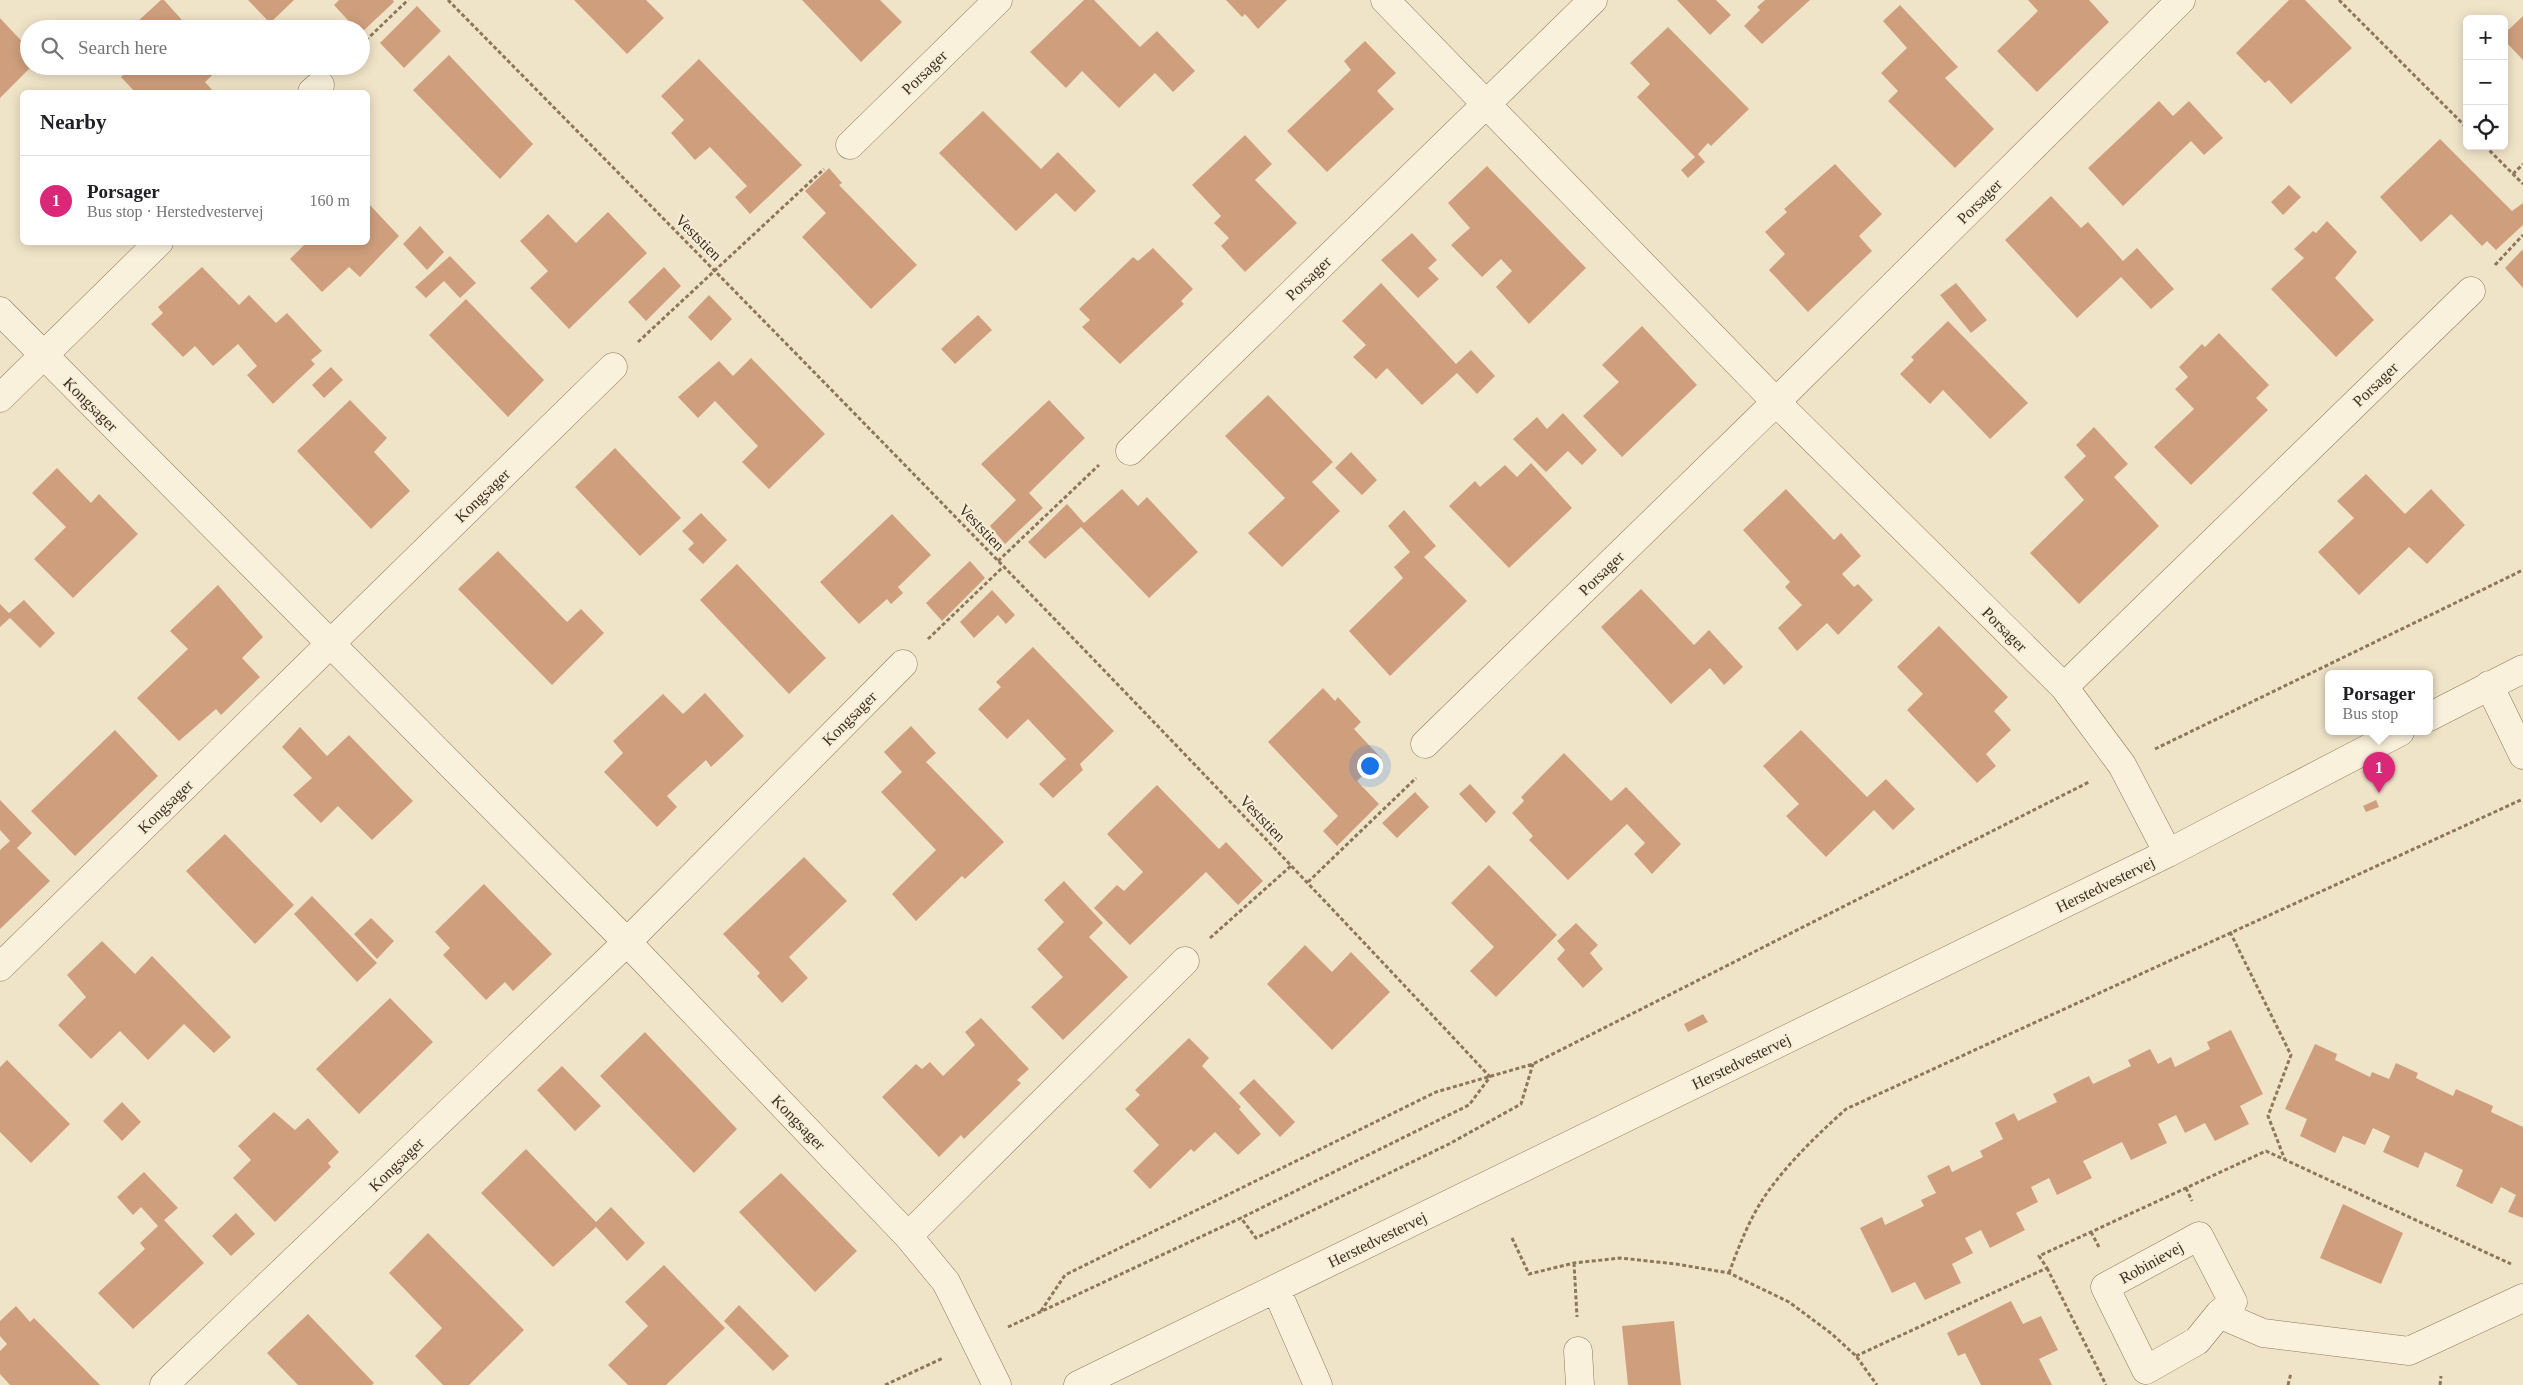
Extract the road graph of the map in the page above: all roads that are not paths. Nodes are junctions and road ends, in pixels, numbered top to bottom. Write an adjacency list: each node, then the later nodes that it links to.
1 (998, 0): 6 (street, Porsager)
2 (1385, 0): 5 (street, Porsager)
3 (1593, 0): 5 (street, Porsager)
4 (2181, 0): 13 (street, Porsager)
5 (1486, 104): 13 (street, Porsager); 14 (street, Porsager)
6 (850, 145)
7 (156, 245): 10 (street)
8 (2471, 291): 19 (street, Porsager)
9 (0, 311): 10 (street, Kongsager)
10 (43, 356): 12 (street); 15 (street, Kongsager)
11 (612, 367): 15 (street, Kongsager)
12 (0, 398)
13 (1776, 402): 19 (street, Porsager); 22 (street, Porsager)
14 (1130, 451)
15 (329, 645): 25 (street, Kongsager); 27 (street, Kongsager)
16 (903, 664): 25 (street, Kongsager)
17 (2523, 668): 18 (street)
18 (2489, 686): 20 (street); 23 (street)
19 (2064, 687): 24 (street, Porsager)
20 (2433, 715)
21 (2394, 735): 24 (street, Herstedvestervej)
22 (1426, 744)
23 (2523, 755)
24 (2168, 853): 29 (street, Herstedvestervej)
25 (627, 942): 28 (street, Kongsager); 33 (street, Kongsager)
26 (1185, 961): 28 (street)
27 (0, 968)
28 (908, 1236): 34 (street, Kongsager)
29 (1276, 1289): 35 (street, Herstedvestervej); 36 (street)
30 (2523, 1298): 31 (street)
31 (2219, 1314): 31 (street, Robinievej)
32 (1578, 1351): 37 (street)
33 (164, 1385)
34 (997, 1385)
35 (1078, 1385)
36 (1318, 1385)
37 (1580, 1385)

